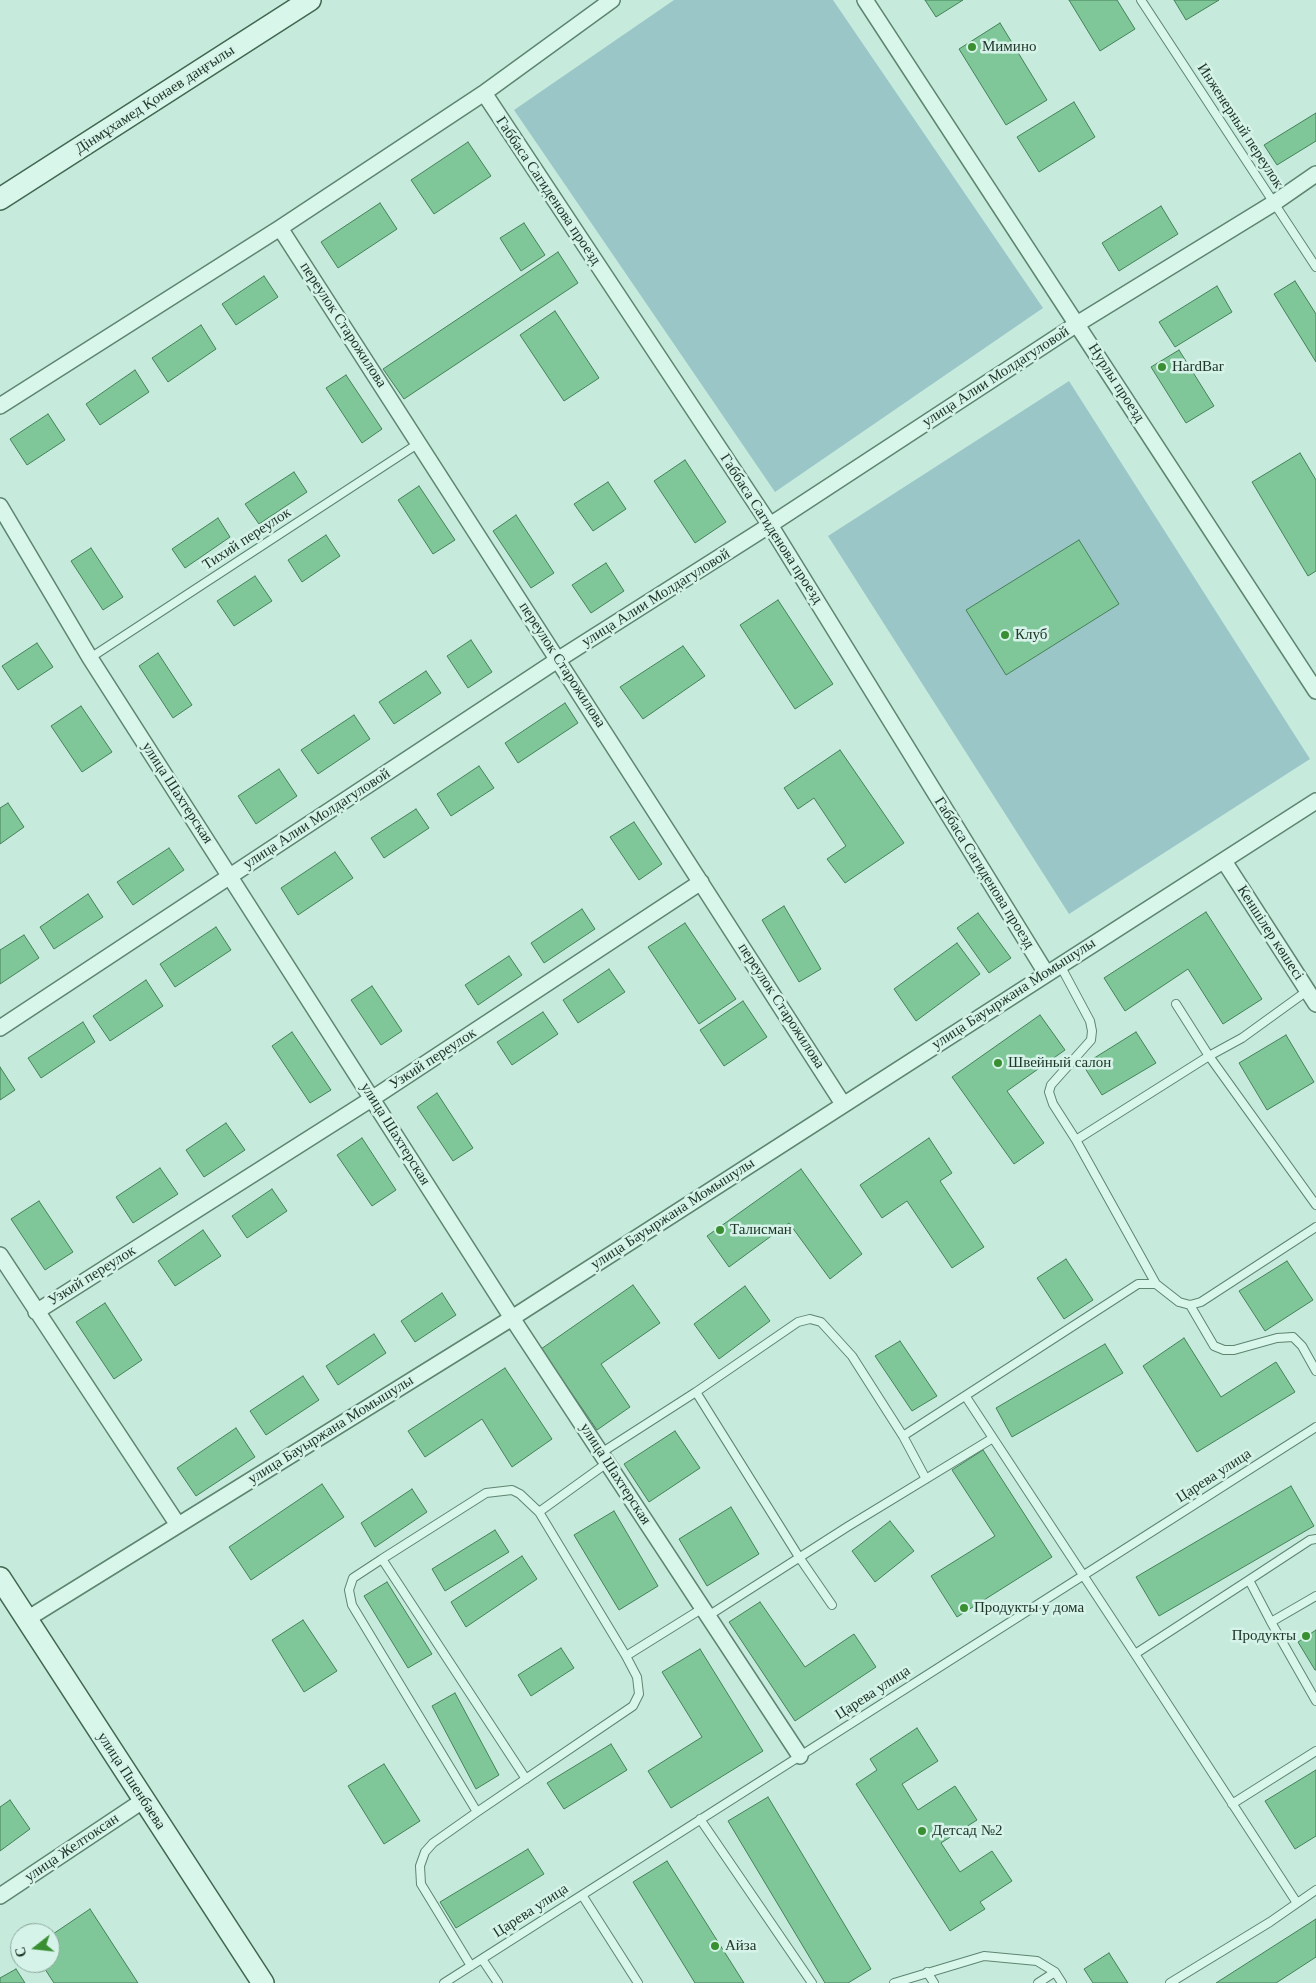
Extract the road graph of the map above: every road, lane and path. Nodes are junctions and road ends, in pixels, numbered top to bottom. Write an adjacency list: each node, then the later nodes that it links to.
1 (310, 0): 7 (street, Дінмұхамед Қонаев даңғылы)
2 (612, 0): 5 (street)
3 (865, 0): 11 (street, Нурлы проезд)
4 (1141, 0): 8 (lane, Инженерный переулок)
5 (484, 93): 9 (street); 15 (street, Габбаса Сагиденова проезд)
6 (1316, 174): 8 (street, улица Алии Молдагуловой)
7 (0, 199)
8 (1274, 203): 10 (lane, Инженерный переулок); 11 (street, улица Алии Молдагуловой)
9 (280, 228): 12 (street); 13 (street, переулок Старожилова)
10 (1316, 267)
11 (1077, 324): 15 (street, улица Алии Молдагуловой); 18 (street, Нурлы проезд)
12 (0, 406)
13 (419, 443): 16 (lane, Тихий переулок); 17 (street, переулок Старожилова)
14 (0, 506): 16 (street, улица Шахтерская)
15 (770, 525): 17 (street, улица Алии Молдагуловой); 24 (street, Габбаса Сагиденова проезд)
16 (90, 658): 21 (street, улица Шахтерская)
17 (558, 659): 21 (street, улица Алии Молдагуловой); 22 (street, переулок Старожилова)
18 (1316, 691)
19 (1316, 801): 20 (street, улица Бауыржана Момышулы)
20 (1224, 861): 23 (street, улица Бауыржана Момышулы); 25 (street, Кеншілер көшесі)
21 (230, 876): 28 (street, улица Алии Молдагуловой); 30 (street, улица Шахтерская)
22 (701, 882): 30 (street, Узкий переулок); 31 (street, переулок Старожилова)
23 (1060, 964): 24 (street, улица Бауыржана Момышулы); 32 (lane)
24 (1046, 973): 31 (street, улица Бауыржана Момышулы)
25 (1307, 991): 27 (street, Кеншілер көшесі); 29 (lane)
26 (1176, 1004): 29 (lane)
27 (1316, 1004)
28 (0, 1028)
29 (1210, 1056): 32 (lane); 33 (lane)
30 (373, 1098): 38 (street, Узкий переулок); 39 (street, улица Шахтерская)
31 (843, 1104): 39 (street, улица Бауыржана Момышулы)
32 (1076, 1140): 36 (lane)
33 (1316, 1205)
34 (1316, 1227): 37 (lane)
35 (0, 1256): 38 (street)
36 (1156, 1284): 37 (lane); 42 (lane)
37 (1190, 1306): 40 (lane)
38 (36, 1312): 49 (street)
39 (512, 1318): 46 (street, улица Шахтерская); 49 (street, улица Бауыржана Момышулы)
40 (1316, 1371)
41 (696, 1392): 44 (lane); 46 (lane); 51 (lane)
42 (966, 1397): 44 (lane); 45 (lane)
43 (1316, 1427): 53 (lane, Царева улица)
44 (903, 1436): 47 (lane)
45 (993, 1438): 47 (lane); 53 (lane)
46 (604, 1458): 48 (lane); 58 (street, улица Шахтерская)
47 (926, 1479): 51 (lane)
48 (539, 1512): 52 (lane); 62 (lane)
49 (178, 1525): 59 (street, улица Бауыржана Момышулы)
50 (1316, 1539): 55 (lane)
51 (799, 1557): 57 (lane); 58 (lane)
52 (382, 1559): 66 (lane); 69 (lane)
53 (1083, 1576): 61 (lane); 65 (lane, Царева улица)
54 (0, 1578): 59 (street, улица Пшенбаева)
55 (1249, 1580): 60 (lane); 61 (lane)
56 (1316, 1596): 60 (lane)
57 (832, 1604)
58 (705, 1612): 62 (lane); 65 (street, улица Шахтерская)
59 (27, 1619): 67 (street, улица Пшенбаева)
60 (1271, 1622): 63 (lane)
61 (1135, 1654): 68 (lane)
62 (626, 1656): 66 (lane)
63 (1316, 1701)
64 (1316, 1751): 68 (lane)
65 (800, 1756): 70 (lane, Царева улица)
66 (526, 1778): 69 (lane)
67 (144, 1800): 73 (street, улица Желтоксан); 79 (street, улица Пшенбаева)
68 (1232, 1804): 74 (lane)
69 (478, 1812): 76 (lane)
70 (700, 1820): 72 (lane, Царева улица); 83 (lane)
71 (1316, 1890): 74 (lane)
72 (582, 1895): 75 (lane, Царева улица); 82 (lane)
73 (0, 1896)
74 (1297, 1903): 88 (lane)
75 (482, 1959): 76 (lane, Царева улица); 81 (lane)
76 (472, 1966): 80 (lane, Царева улица)
77 (927, 1972): 78 (lane); 84 (lane); 85 (lane)
78 (1055, 1972): 86 (lane); 87 (lane)
79 (262, 1983)
80 (444, 1983)
81 (498, 1983)
82 (638, 1983)
83 (812, 1983)
84 (894, 1983)
85 (934, 1983)
86 (1038, 1983)
87 (1062, 1983)
88 (1170, 1983)

